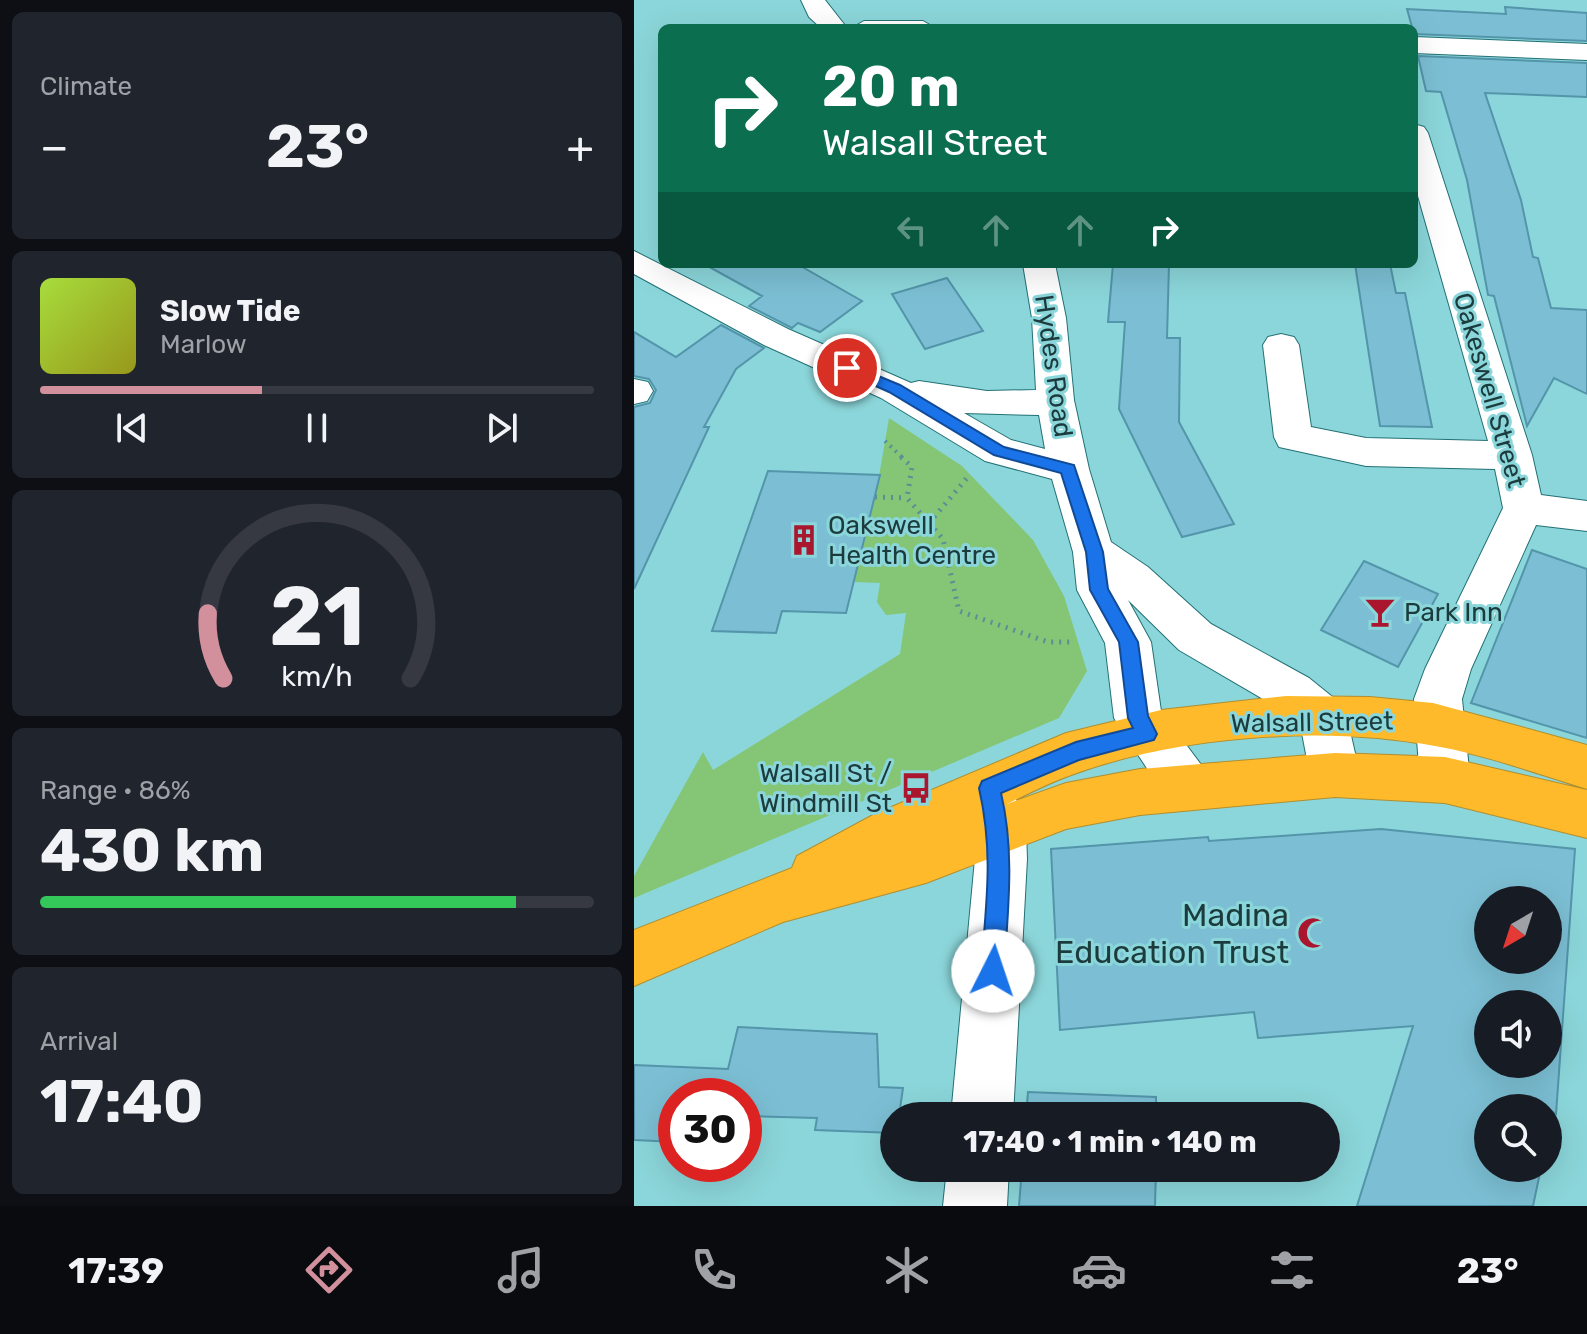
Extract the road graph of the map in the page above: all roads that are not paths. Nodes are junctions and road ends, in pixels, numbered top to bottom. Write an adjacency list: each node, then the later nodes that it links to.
1 (813, 0): 2 (street)
2 (832, 24)
3 (1418, 45): 4 (street)
4 (1587, 52)
5 (1418, 146): 11 (street, Oakeswell Street)
6 (634, 261): 9 (street)
7 (1040, 268): 10 (street, Hydes Road)
8 (1281, 345): 11 (street)
9 (894, 389): 10 (street); 12 (street)
10 (1055, 400): 12 (street, Hydes Road)
11 (1512, 455): 13 (street, Oakeswell Street)
12 (1069, 469): 15 (street, Hydes Road)
13 (1523, 508): 14 (street); 17 (street, Oakeswell Street)
14 (1587, 516)
15 (1094, 552): 16 (street); 18 (street, Hydes Road)
16 (1323, 718): 17 (highway, Walsall Street); 18 (highway, Walsall Street); 20 (street)
17 (1438, 726): 19 (highway, Walsall Street); 21 (street, Oakeswell Street)
18 (1147, 734): 22 (street); 24 (highway, Walsall Street)
19 (1587, 767)
20 (1335, 775): 21 (highway, Walsall Street); 22 (highway, Walsall Street)
21 (1445, 780): 25 (highway, Walsall Street)
22 (1187, 786): 24 (highway, Walsall Street)
23 (941, 809): 24 (street); 26 (highway, Walsall Street)
24 (995, 810): 26 (highway, Walsall Street); 28 (street)
25 (1587, 814)
26 (780, 897): 27 (highway, Walsall Street)
27 (634, 958)
28 (983, 1102)
29 (977, 1182): 30 (street)
30 (975, 1206)

